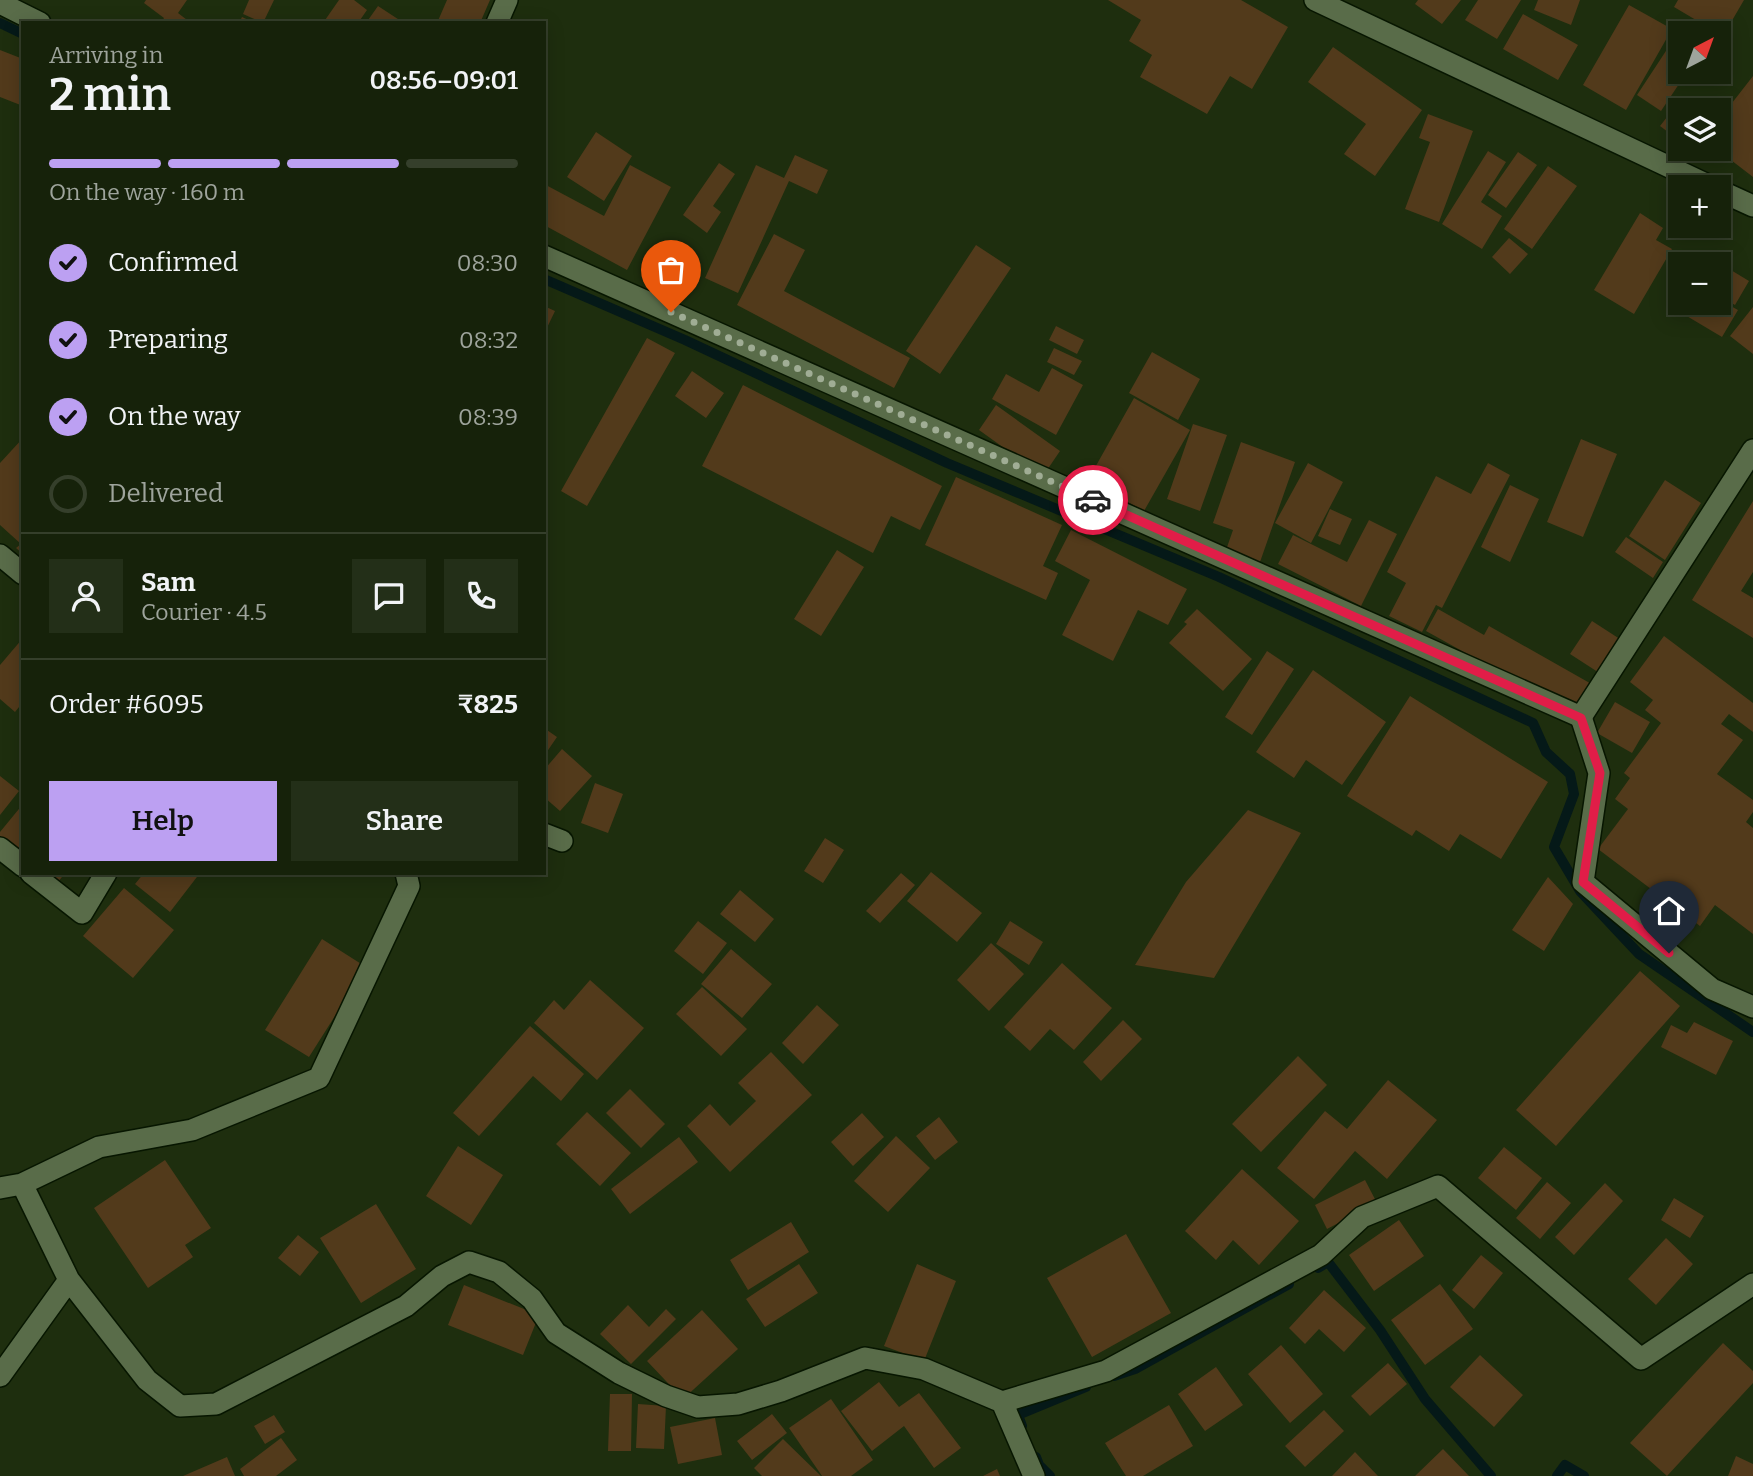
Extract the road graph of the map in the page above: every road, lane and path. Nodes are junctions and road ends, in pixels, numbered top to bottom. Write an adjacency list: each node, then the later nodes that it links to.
1 (507, 0): 5 (street)
2 (1315, 0): 6 (street)
3 (0, 3): 4 (street)
4 (36, 21)
5 (499, 21)
6 (1687, 175)
7 (1731, 196): 8 (street)
8 (1753, 206)
9 (546, 257): 13 (street)
10 (1753, 450): 13 (street)
11 (0, 555): 12 (street)
12 (21, 572)
13 (1581, 718): 19 (street)
14 (0, 848): 15 (street)
15 (21, 864)
16 (34, 875): 17 (street)
17 (105, 875)
18 (406, 875): 20 (street)
19 (1753, 1007)
20 (22, 1184): 21 (street); 22 (street)
21 (0, 1188)
22 (69, 1280): 24 (street); 25 (street)
23 (1753, 1284): 25 (street)
24 (0, 1376)
25 (1002, 1402): 26 (street)
26 (1034, 1476)

